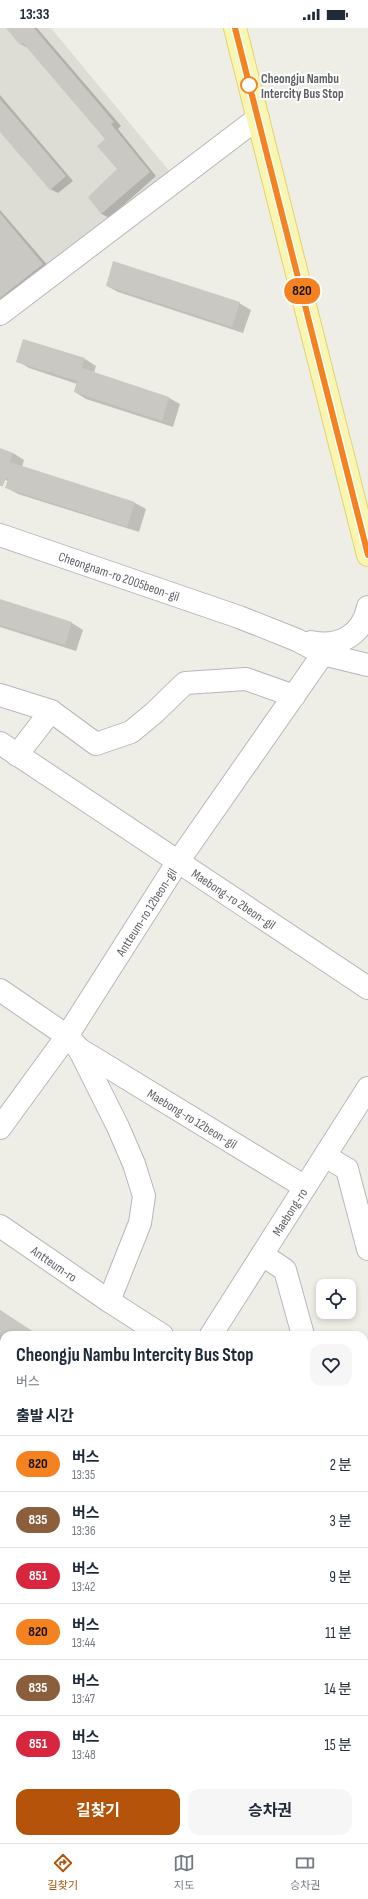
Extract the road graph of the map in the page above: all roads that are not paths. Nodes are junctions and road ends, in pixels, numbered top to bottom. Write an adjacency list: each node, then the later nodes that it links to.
1 (235, 28): 2 (main road)
2 (258, 118): 3 (street); 5 (main road)
3 (0, 314)
4 (0, 535): 7 (street, Cheongnam-ro 2005beon-gil)
5 (368, 555)
6 (368, 607): 7 (street)
7 (297, 640): 8 (street)
8 (323, 654): 9 (street); 11 (street, Antteum-ro 12beon-gil)
9 (368, 665)
10 (0, 695): 12 (street)
11 (294, 696): 12 (street); 14 (street, Antteum-ro 12beon-gil)
12 (51, 711): 13 (street)
13 (8, 749): 14 (street, Maebong-ro 2beon-gil)
14 (178, 863): 15 (street, Maebong-ro 2beon-gil); 17 (street, Antteum-ro 12beon-gil)
15 (368, 988)
16 (0, 990): 17 (street, Maebong-ro 12beon-gil)
17 (73, 1042): 19 (street, Antteum-ro 12beon-gil); 21 (street, Maebong-ro 12beon-gil); 25 (street, Maebong-ro 12beon-gil)
18 (368, 1088): 20 (street, Maebong-ro)
19 (0, 1128)
20 (326, 1156): 21 (street, Maebong-ro); 23 (street)
21 (305, 1187): 24 (street, Maebong-ro)
22 (0, 1226): 25 (street, Antteum-ro)
23 (368, 1249)
24 (263, 1255): 27 (street, Maebong-ro); 28 (street)
25 (109, 1301): 26 (street, Antteum-ro)
26 (156, 1331)
27 (215, 1331)
28 (302, 1331)

